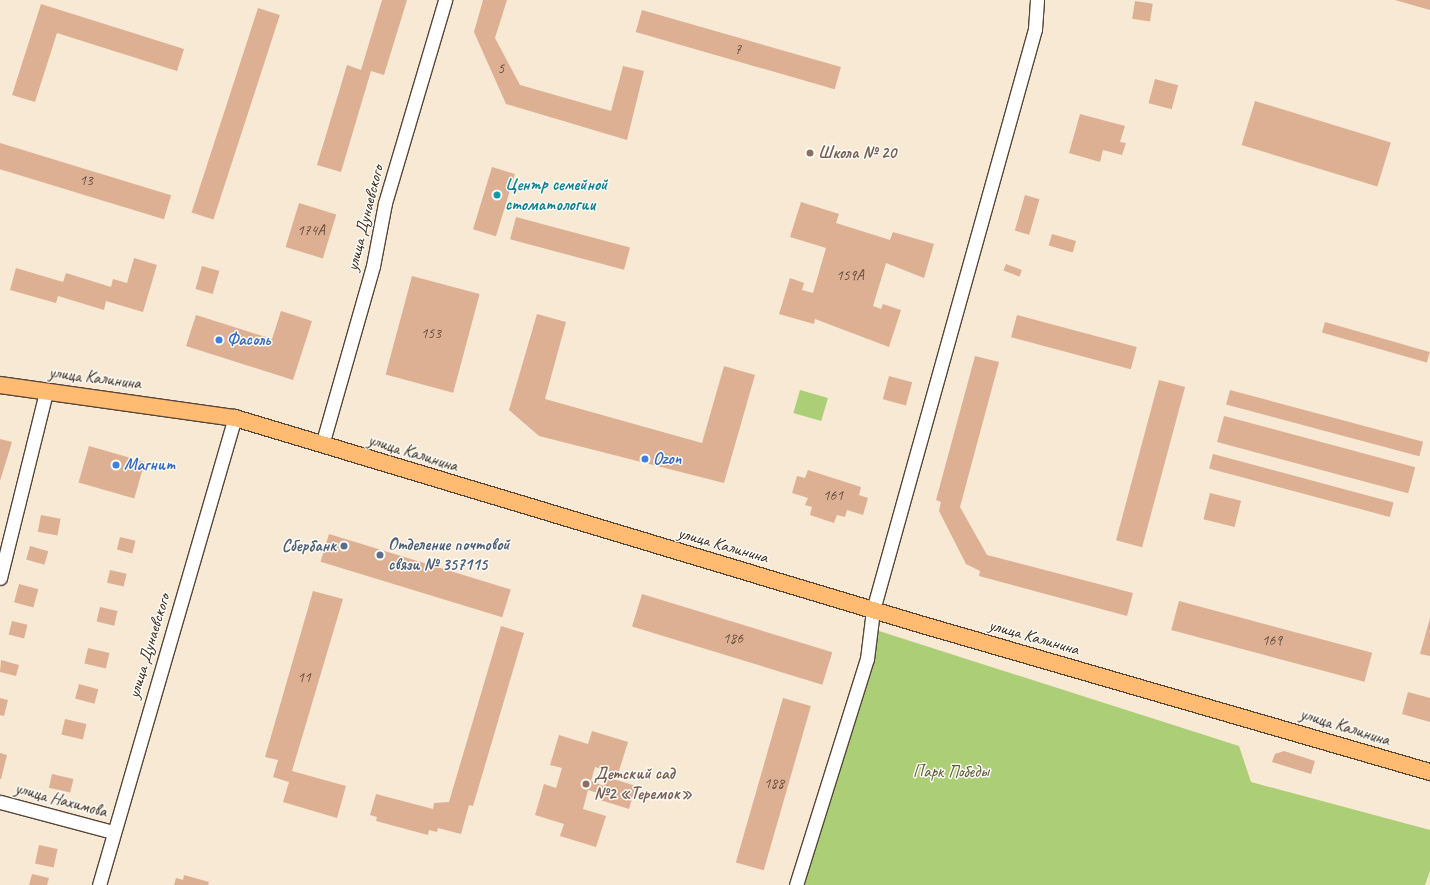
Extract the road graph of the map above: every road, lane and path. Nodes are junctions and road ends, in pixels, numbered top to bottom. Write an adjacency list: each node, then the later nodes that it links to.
1 (445, 0): 6 (street, улица Дунаевского)
2 (1037, 0): 8 (street)
3 (0, 385): 4 (main road, улица Калинина)
4 (46, 392): 5 (main road, улица Калинина); 7 (street)
5 (235, 418): 6 (main road, улица Калинина); 11 (street, улица Дунаевского)
6 (322, 445): 8 (main road, улица Калинина)
7 (0, 578)
8 (873, 610): 9 (main road, улица Калинина); 13 (street)
9 (1430, 772)
10 (0, 802): 11 (street, улица Нахимова)
11 (113, 832): 12 (street, улица Дунаевского)
12 (99, 885)
13 (796, 885)

